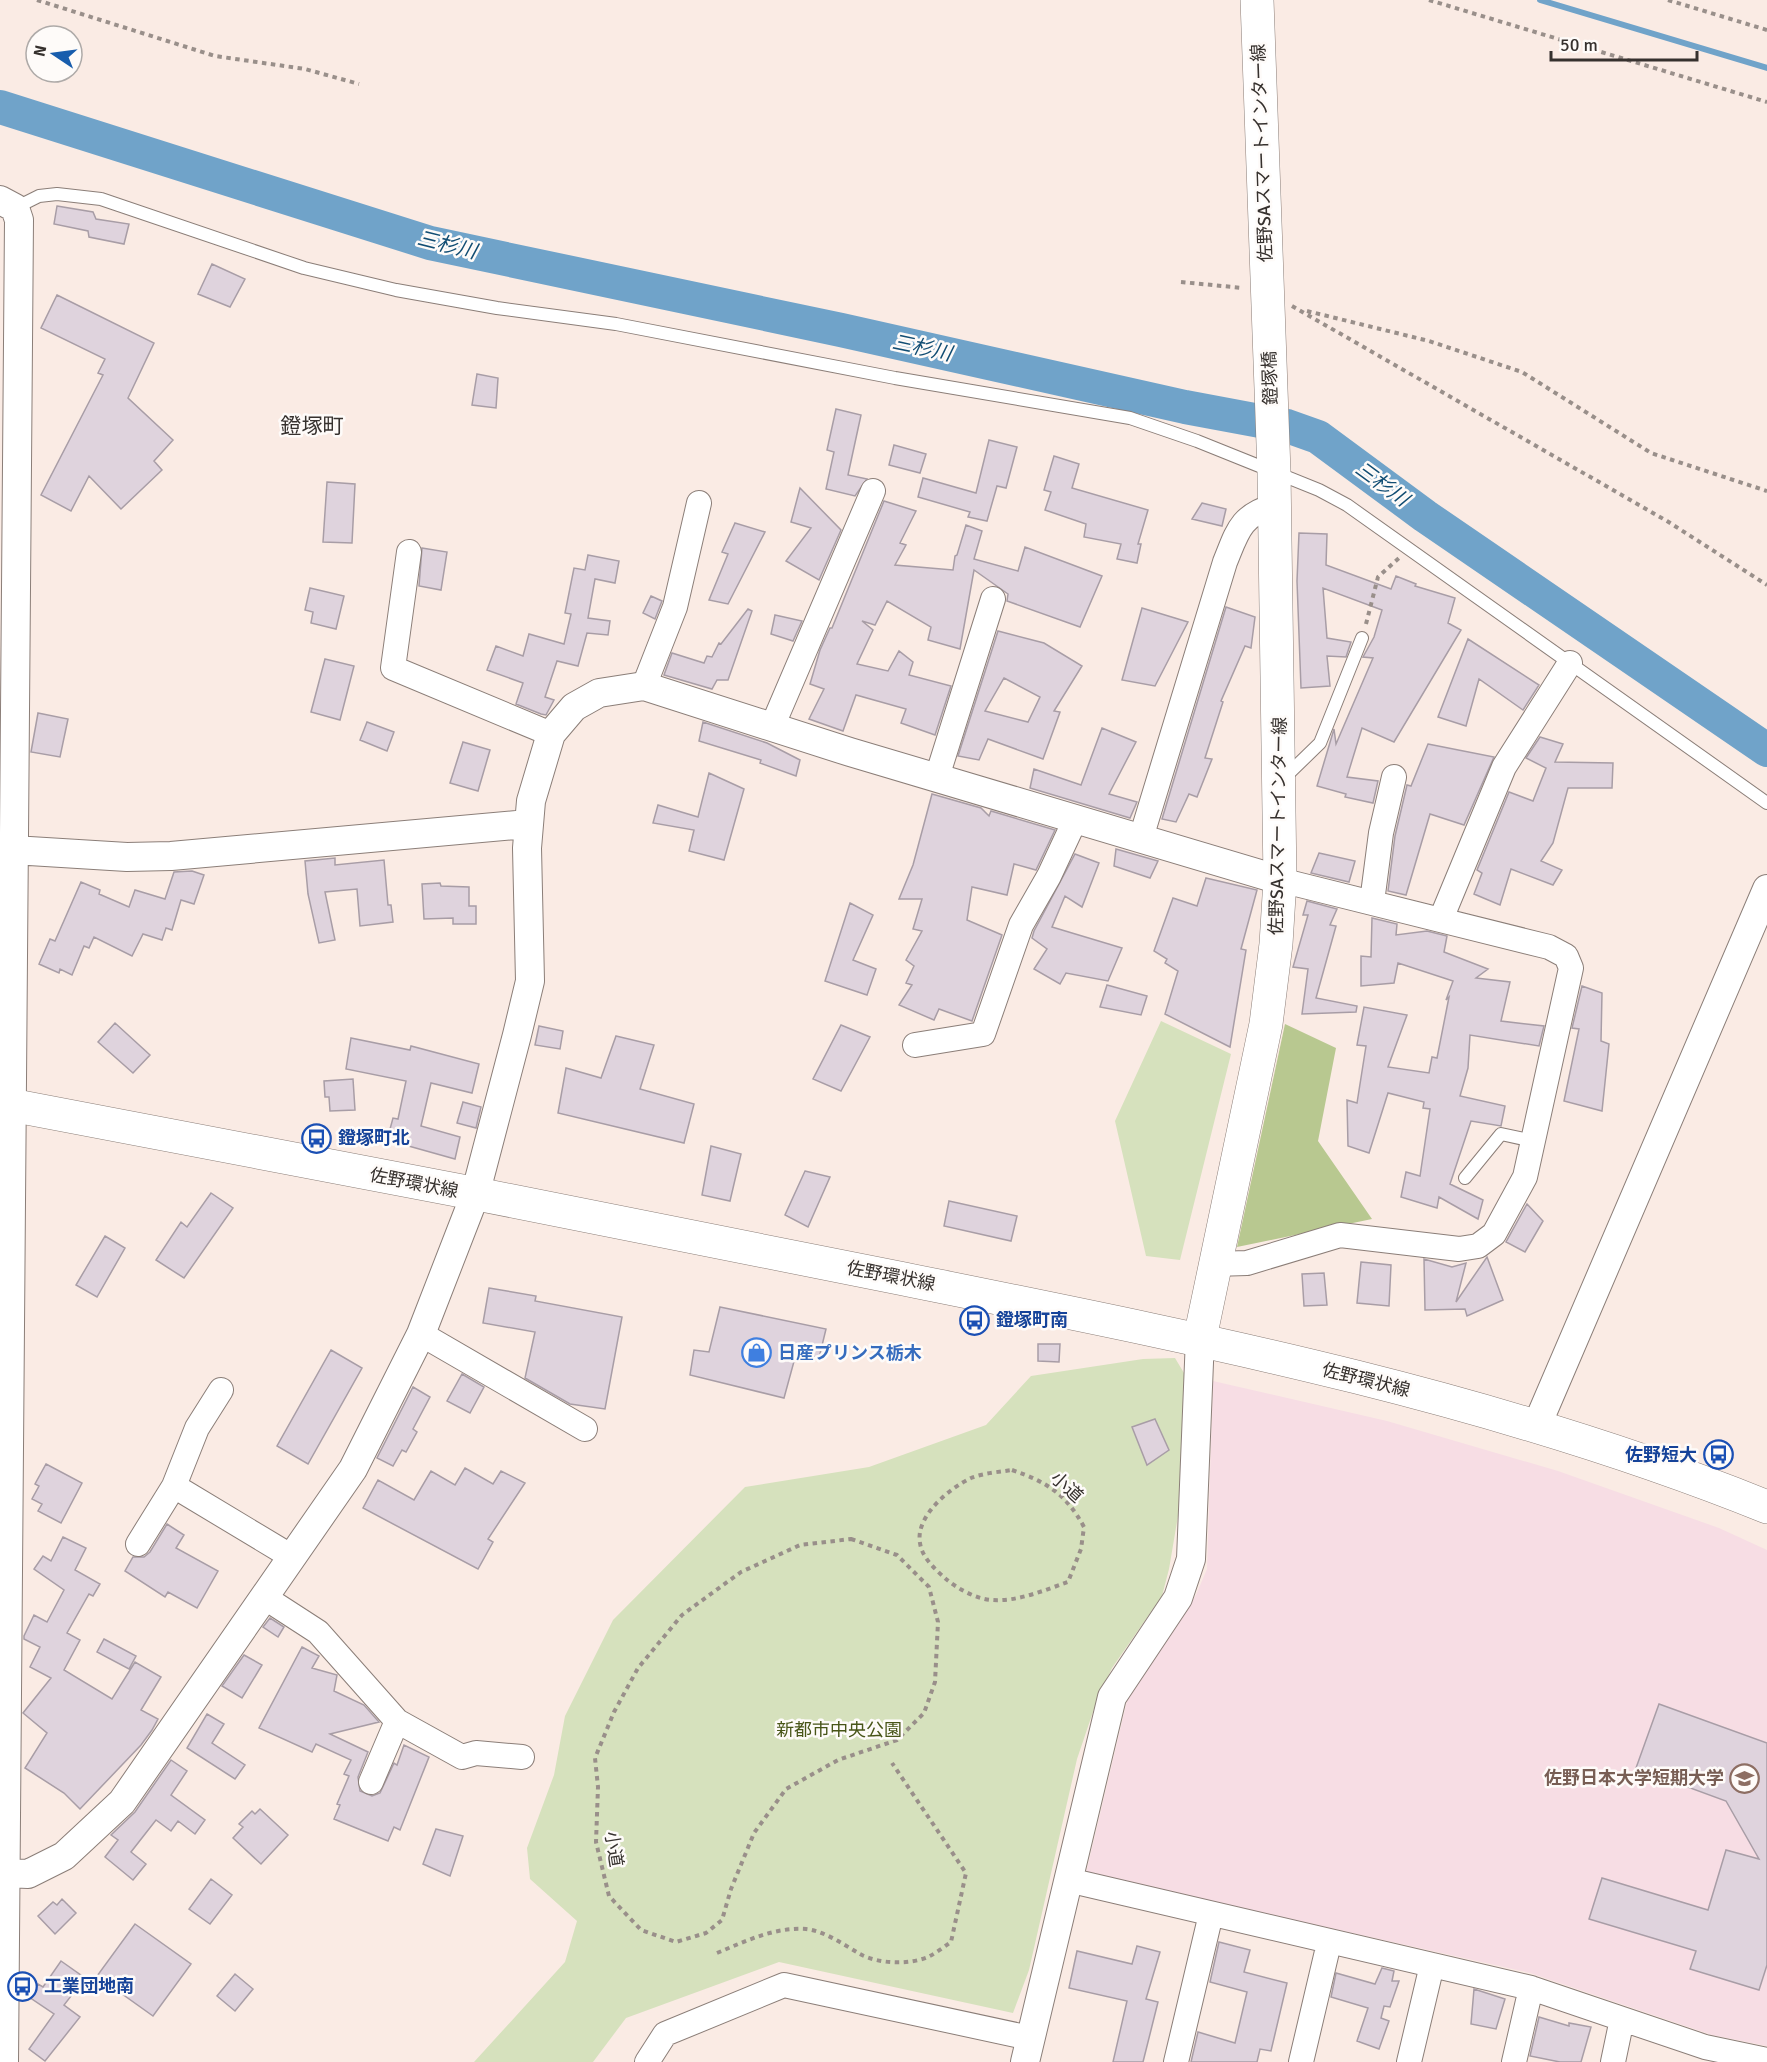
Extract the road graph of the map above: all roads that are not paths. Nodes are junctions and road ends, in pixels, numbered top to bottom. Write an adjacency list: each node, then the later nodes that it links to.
1 (1257, 0): 3 (main road, 佐野SAスマートインター線)
2 (7, 204): 4 (lane); 13 (street)
3 (1257, 297): 4 (main road, 鐙塚橋)
4 (1273, 461): 7 (main road, 佐野SAスマートインター線); 11 (lane)
5 (873, 491): 14 (street)
6 (699, 503): 12 (street)
7 (1274, 506): 18 (main road, 佐野SAスマートインター線); 22 (street)
8 (409, 552): 15 (street)
9 (993, 599): 16 (street)
10 (1362, 638): 18 (lane)
11 (1570, 663): 19 (lane); 27 (street)
12 (645, 686): 14 (street); 15 (street)
13 (7, 690): 23 (street)
14 (772, 727): 16 (street)
15 (552, 734): 21 (street)
16 (937, 777): 20 (street)
17 (1394, 777): 26 (street)
18 (1281, 781): 24 (main road, 佐野SAスマートインター線)
19 (1767, 803)
20 (1076, 818): 22 (street); 28 (street)
21 (527, 824): 23 (street); 32 (street)
22 (1141, 838): 24 (street)
23 (13, 850): 29 (street)
24 (1280, 880): 26 (street); 33 (main road, 佐野SAスマートインター線)
25 (1767, 889): 37 (street)
26 (1372, 902): 27 (street)
27 (1441, 919): 30 (street)
28 (915, 1045)
29 (6, 1104): 32 (main road, 佐野環状線); 43 (street)
30 (1533, 1141): 31 (lane); 33 (street)
31 (1465, 1178)
32 (476, 1195): 34 (street); 35 (main road, 佐野環状線)
33 (1214, 1264): 35 (main road, 佐野SAスマートインター線)
34 (421, 1334): 38 (street); 42 (street)
35 (1200, 1338): 37 (main road, 佐野環状線); 49 (street)
36 (221, 1390): 39 (street)
37 (1537, 1425): 40 (main road, 佐野環状線)
38 (585, 1428)
39 (174, 1486): 41 (street); 42 (street)
40 (1767, 1507)
41 (138, 1544)
42 (292, 1557): 44 (street)
43 (5, 1594): 48 (street)
44 (264, 1597): 45 (street); 48 (street)
45 (397, 1721): 46 (street); 47 (street)
46 (522, 1758)
47 (371, 1782)
48 (3, 1873): 58 (street)
49 (1068, 1880): 50 (street); 55 (street)
50 (1211, 1914): 51 (street); 60 (street)
51 (1329, 1942): 52 (street); 61 (street)
52 (1432, 1965): 53 (street); 62 (street)
53 (1531, 1988): 54 (street); 63 (street)
54 (1622, 2019): 56 (street); 64 (street)
55 (1028, 2050): 59 (street)
56 (1734, 2058): 57 (street)
57 (1767, 2060)
58 (4, 2062)
59 (647, 2062)
60 (1176, 2062)
61 (1301, 2062)
62 (1409, 2062)
63 (1514, 2062)
64 (1613, 2062)

